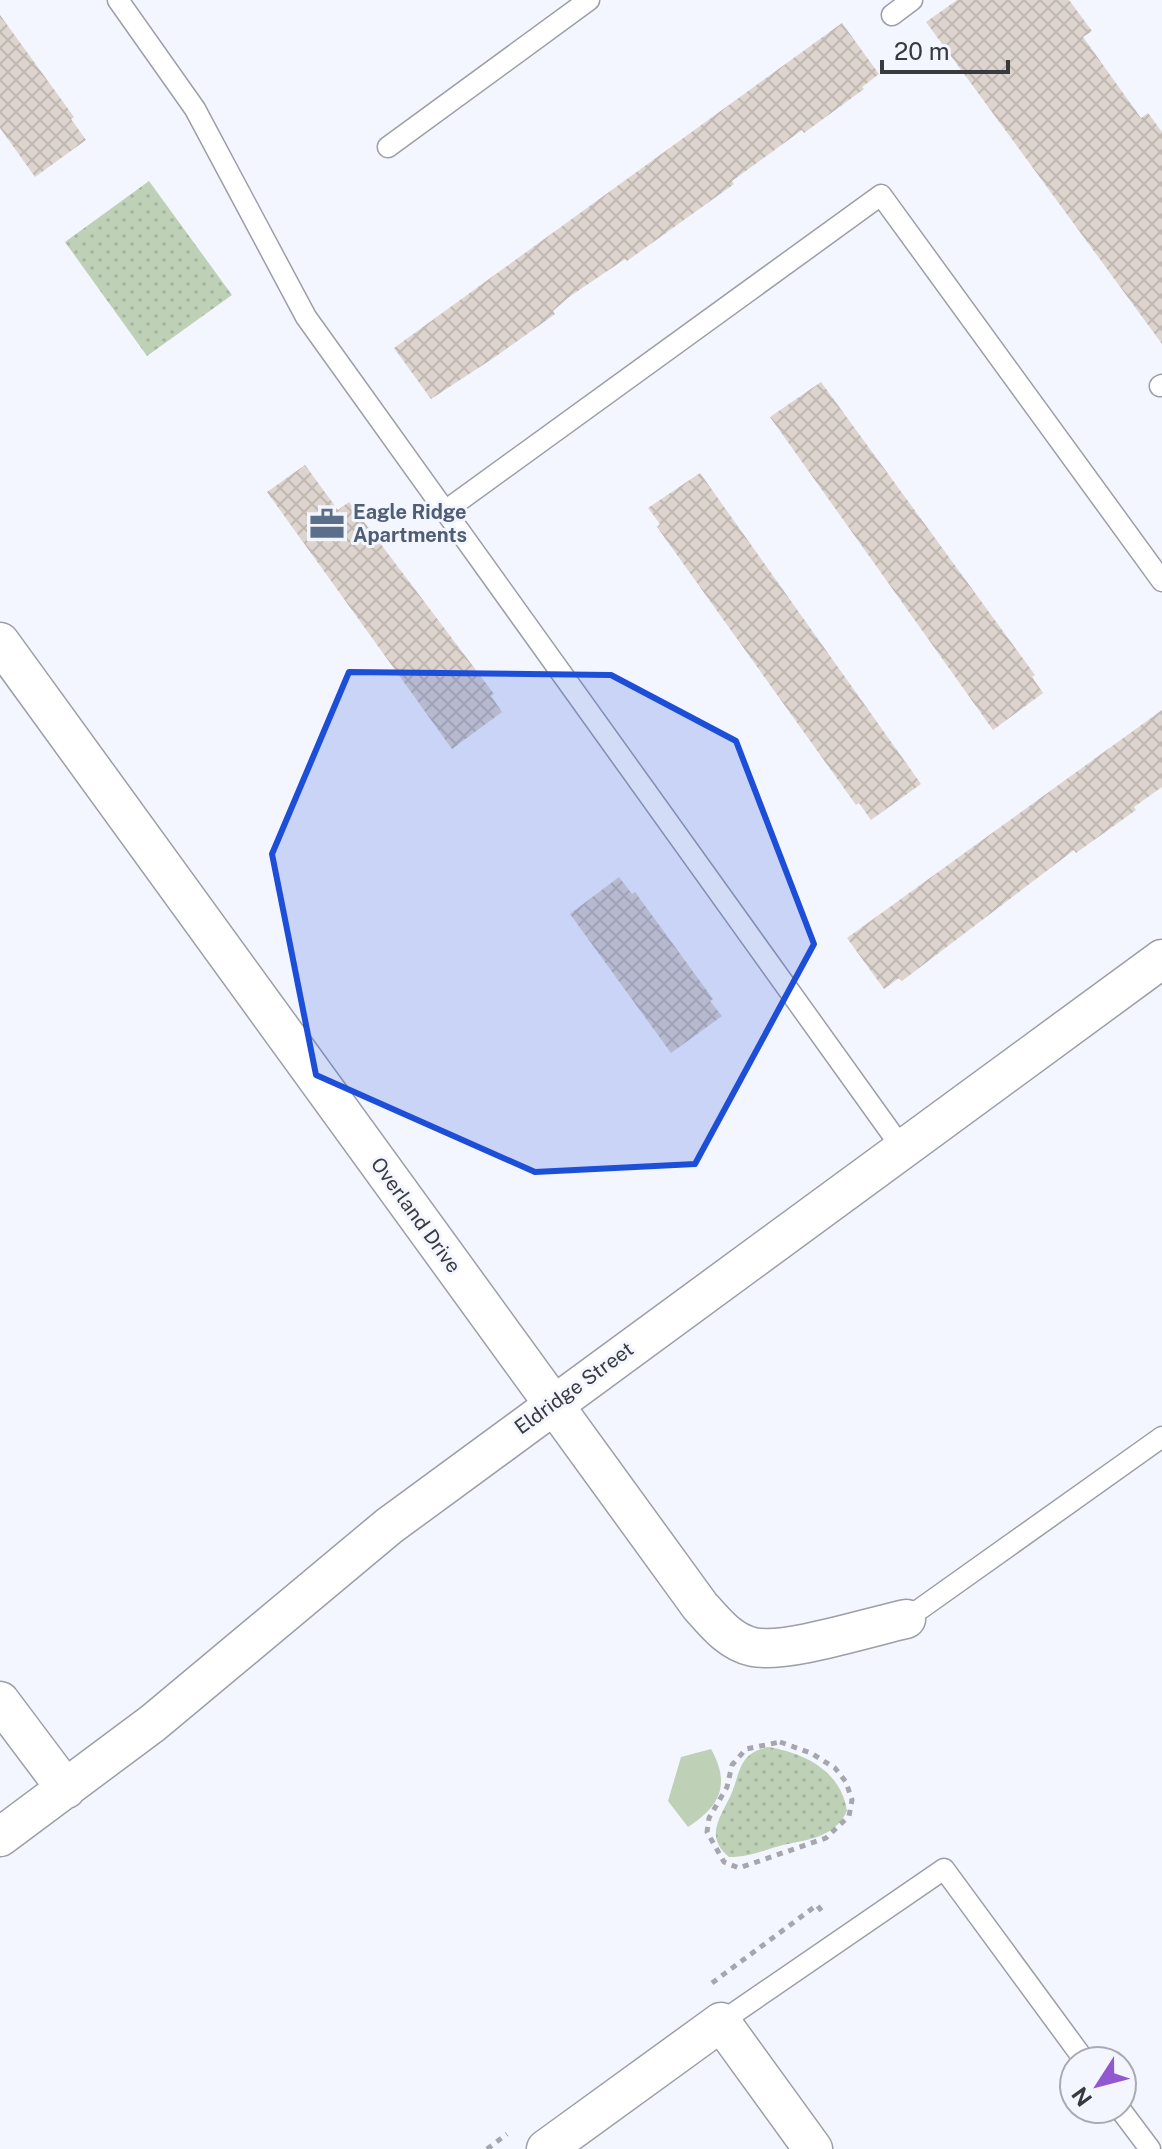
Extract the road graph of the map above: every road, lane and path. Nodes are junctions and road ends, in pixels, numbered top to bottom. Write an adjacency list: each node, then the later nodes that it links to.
1 (118, 0): 6 (lane)
2 (589, 0): 5 (lane)
3 (912, 0): 4 (lane)
4 (892, 15)
5 (388, 147)
6 (445, 511): 7 (lane); 10 (lane)
7 (1162, 581)
8 (0, 642): 11 (street, Overland Drive)
9 (1162, 959): 10 (street, Eldridge Street)
10 (902, 1148): 11 (street, Eldridge Street)
11 (552, 1403): 13 (street, Overland Drive); 15 (street, Eldridge Street)
12 (1162, 1437): 13 (lane)
13 (906, 1619)
14 (0, 1701): 15 (street)
15 (66, 1789): 16 (street, Eldridge Street)
16 (0, 1837)
17 (739, 1868): 17 (path)
18 (721, 2022): 19 (lane); 21 (street); 22 (street)
19 (1073, 2045)
20 (1132, 2125): 23 (lane)
21 (546, 2149)
22 (813, 2149)
23 (1150, 2149)

